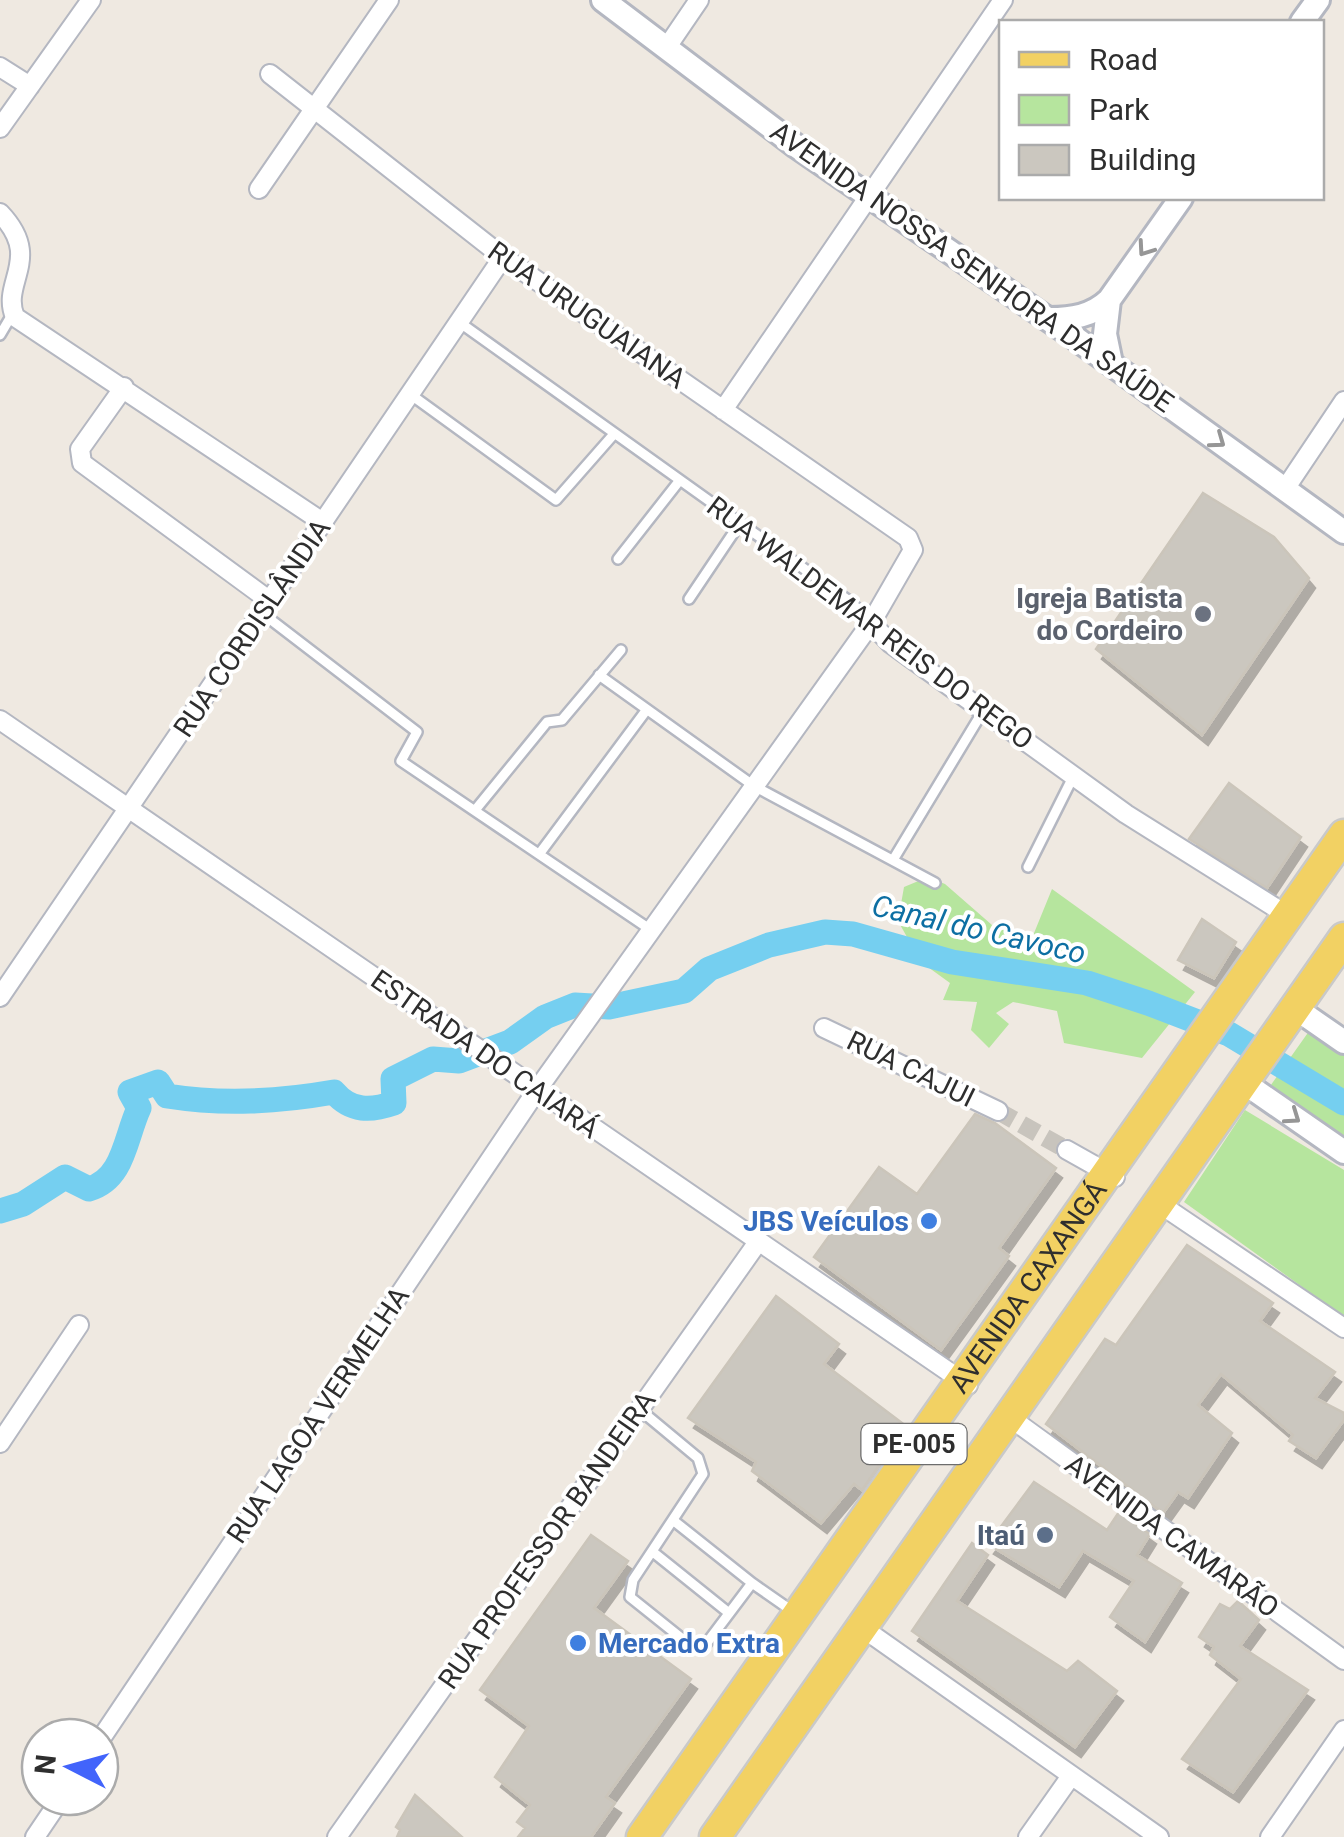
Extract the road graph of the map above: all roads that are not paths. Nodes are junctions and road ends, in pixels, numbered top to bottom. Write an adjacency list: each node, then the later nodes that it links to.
1 (91, 0): 9 (street)
2 (389, 0): 10 (street)
3 (603, 0): 6 (street, AVENIDA NOSSA SENHORA DA SAÚDE)
4 (699, 0): 6 (street)
5 (1003, 0): 13 (street)
6 (667, 47): 13 (street, AVENIDA NOSSA SENHORA DA SAÚDE)
7 (0, 66): 9 (street)
8 (270, 74): 10 (street, RUA URUGUAIANA)
9 (30, 86): 11 (street)
10 (315, 111): 12 (street); 16 (street, RUA URUGUAIANA)
11 (0, 128)
12 (259, 189)
13 (869, 196): 19 (street, AVENIDA NOSSA SENHORA DA SAÚDE); 26 (street)
14 (1180, 200): 17 (street, one-way to 17)
15 (0, 213): 18 (street)
16 (502, 257): 20 (street, RUA CORDISLÂNDIA); 26 (street, RUA URUGUAIANA)
17 (1110, 300): 19 (street); 22 (street)
18 (13, 313): 21 (lane); 23 (street)
19 (1049, 319): 22 (street, AVENIDA NOSSA SENHORA DA SAÚDE)
20 (458, 322): 24 (street, RUA CORDISLÂNDIA); 27 (lane, RUA WALDEMAR REIS DO REGO)
21 (0, 335)
22 (1110, 363): 29 (street, AVENIDA NOSSA SENHORA DA SAÚDE, one-way to 29)
23 (124, 387): 30 (street); 35 (street)
24 (410, 394): 27 (lane); 30 (street, RUA CORDISLÂNDIA)
25 (1344, 401): 29 (street)
26 (723, 410): 36 (street, RUA URUGUAIANA)
27 (614, 434): 28 (lane, RUA WALDEMAR REIS DO REGO)
28 (680, 480): 31 (lane, RUA WALDEMAR REIS DO REGO); 33 (lane)
29 (1286, 489): 32 (street, AVENIDA NOSSA SENHORA DA SAÚDE)
30 (324, 523): 35 (street, RUA CORDISLÂNDIA)
31 (740, 523): 34 (lane); 36 (lane, RUA WALDEMAR REIS DO REGO)
32 (1344, 532)
33 (618, 560)
34 (688, 598)
35 (266, 607): 44 (lane); 45 (street, RUA CORDISLÂNDIA)
36 (872, 623): 39 (street, RUA WALDEMAR REIS DO REGO); 43 (street)
37 (621, 650): 38 (lane)
38 (599, 675): 40 (lane); 44 (lane)
39 (983, 711): 42 (street, RUA WALDEMAR REIS DO REGO); 49 (lane)
40 (645, 712): 43 (lane); 47 (lane)
41 (0, 720): 45 (street, ESTRADA DO CAIARÁ)
42 (1073, 778): 50 (lane); 52 (street, RUA WALDEMAR REIS DO REGO)
43 (754, 786): 49 (lane); 54 (street, RUA LAGOA VERMELHA)
44 (476, 809): 47 (lane)
45 (128, 811): 57 (street, RUA CORDISLÂNDIA); 62 (street, ESTRADA DO CAIARÁ)
46 (1344, 836): 52 (main road, AVENIDA CAXANGÁ / PE-005)
47 (540, 854): 54 (lane)
48 (1344, 856): 56 (lane)
49 (894, 860): 51 (lane)
50 (1028, 867)
51 (936, 884)
52 (1287, 915): 56 (main road, AVENIDA CAXANGÁ / PE-005)
53 (1344, 920): 58 (lane)
54 (651, 930): 62 (street, RUA LAGOA VERMELHA)
55 (1344, 938): 58 (main road, PE-005)
56 (1250, 977): 66 (main road, AVENIDA CAXANGÁ / PE-005)
57 (0, 997)
58 (1290, 1009): 60 (street); 61 (main road, PE-005)
59 (824, 1028): 63 (street, RUA CAJUI)
60 (1344, 1042)
61 (1242, 1077): 65 (street, one-way to 65); 67 (main road, PE-005)
62 (537, 1090): 68 (street, ESTRADA DO CAIARÁ); 82 (street, RUA LAGOA VERMELHA)
63 (998, 1111)
64 (1068, 1150): 66 (street)
65 (1344, 1152)
66 (1111, 1175): 71 (main road, AVENIDA CAXANGÁ / PE-005)
67 (1153, 1200): 70 (street); 73 (main road, PE-005)
68 (758, 1242): 71 (street, ESTRADA DO CAIARÁ); 72 (street, RUA PROFESSOR BANDEIRA)
69 (79, 1325): 74 (street)
70 (1344, 1328)
71 (965, 1383): 79 (main road, AVENIDA CAXANGÁ / PE-005)
72 (639, 1409): 75 (lane); 85 (street, RUA PROFESSOR BANDEIRA)
73 (1005, 1414): 80 (main road, PE-005); 81 (street, AVENIDA CAMARÃO)
74 (0, 1442)
75 (674, 1520): 76 (lane); 77 (lane)
76 (653, 1552): 78 (lane); 78 (lane)
77 (752, 1583): 78 (lane); 79 (lane)
78 (730, 1613)
79 (802, 1617): 86 (main road, AVENIDA CAXANGÁ / PE-005); 87 (lane)
80 (858, 1625): 84 (street); 88 (lane); 89 (main road, PE-005)
81 (1344, 1660)
82 (115, 1717)
83 (1344, 1730): 92 (street)
84 (1071, 1776): 90 (street); 91 (street)
85 (337, 1837)
86 (642, 1837)
87 (656, 1837)
88 (705, 1837)
89 (715, 1837)
90 (1028, 1837)
91 (1158, 1837)
92 (1270, 1837)

